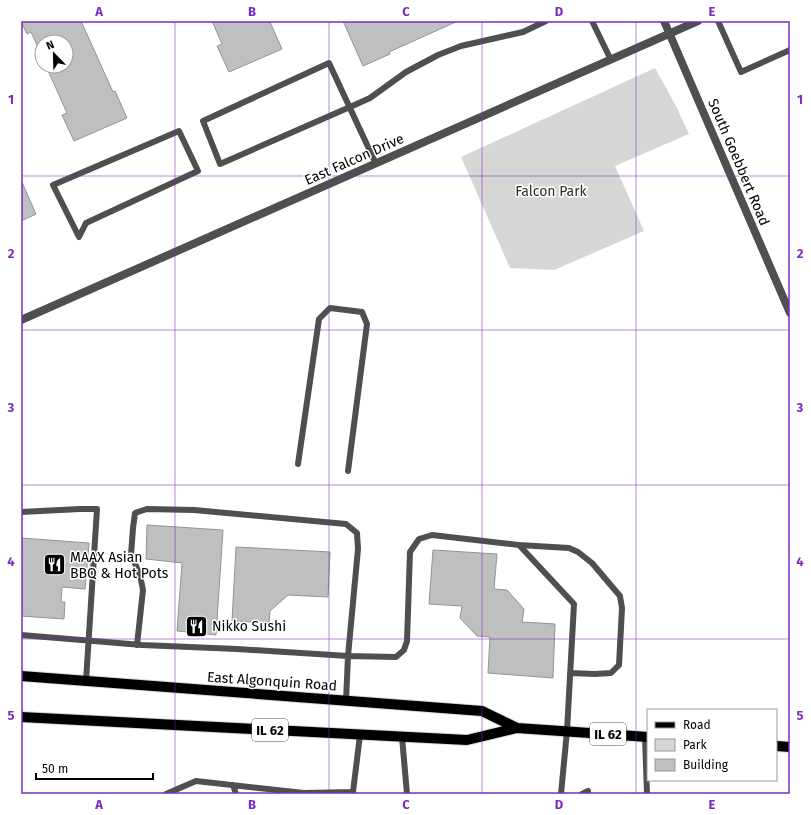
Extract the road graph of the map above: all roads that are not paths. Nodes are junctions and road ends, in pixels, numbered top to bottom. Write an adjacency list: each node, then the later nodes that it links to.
1 (545, 21): 9 (lane)
2 (592, 21): 8 (lane)
3 (664, 21): 6 (street, South Goebbert Road)
4 (698, 21): 6 (street, East Falcon Drive)
5 (718, 21): 7 (lane)
6 (670, 34): 8 (street, East Falcon Drive); 12 (street, South Goebbert Road)
7 (790, 50)
8 (611, 60): 11 (street, East Falcon Drive)
9 (350, 107): 9 (lane); 11 (lane)
10 (179, 130): 10 (lane)
11 (376, 164): 13 (street, East Falcon Drive)
12 (790, 313)
13 (21, 320)
14 (298, 464): 15 (lane)
15 (348, 471)
16 (21, 512): 19 (lane)
17 (519, 545): 21 (lane); 22 (lane); 22 (lane)
18 (21, 635): 19 (lane)
19 (89, 641): 20 (lane); 24 (lane)
20 (137, 644): 21 (lane); 21 (lane)
21 (348, 656): 25 (lane)
22 (570, 673): 28 (lane)
23 (21, 676): 24 (main road, East Algonquin Road / IL 62)
24 (86, 681): 25 (main road, East Algonquin Road / IL 62)
25 (346, 701): 27 (main road, East Algonquin Road / IL 62)
26 (21, 717): 29 (main road, East Algonquin Road / IL 62)
27 (517, 728): 28 (main road, East Algonquin Road / IL 62); 30 (main road, East Algonquin Road / IL 62)
28 (567, 731): 31 (main road, East Algonquin Road / IL 62); 39 (lane)
29 (360, 735): 30 (main road, East Algonquin Road / IL 62); 35 (lane)
30 (402, 737): 38 (lane)
31 (646, 737): 40 (lane)
32 (777, 746): 33 (main road)
33 (790, 747)
34 (233, 785): 35 (lane); 36 (lane); 37 (lane)
35 (354, 793)
36 (166, 794)
37 (236, 794)
38 (407, 794)
39 (561, 794)
40 (647, 794)

